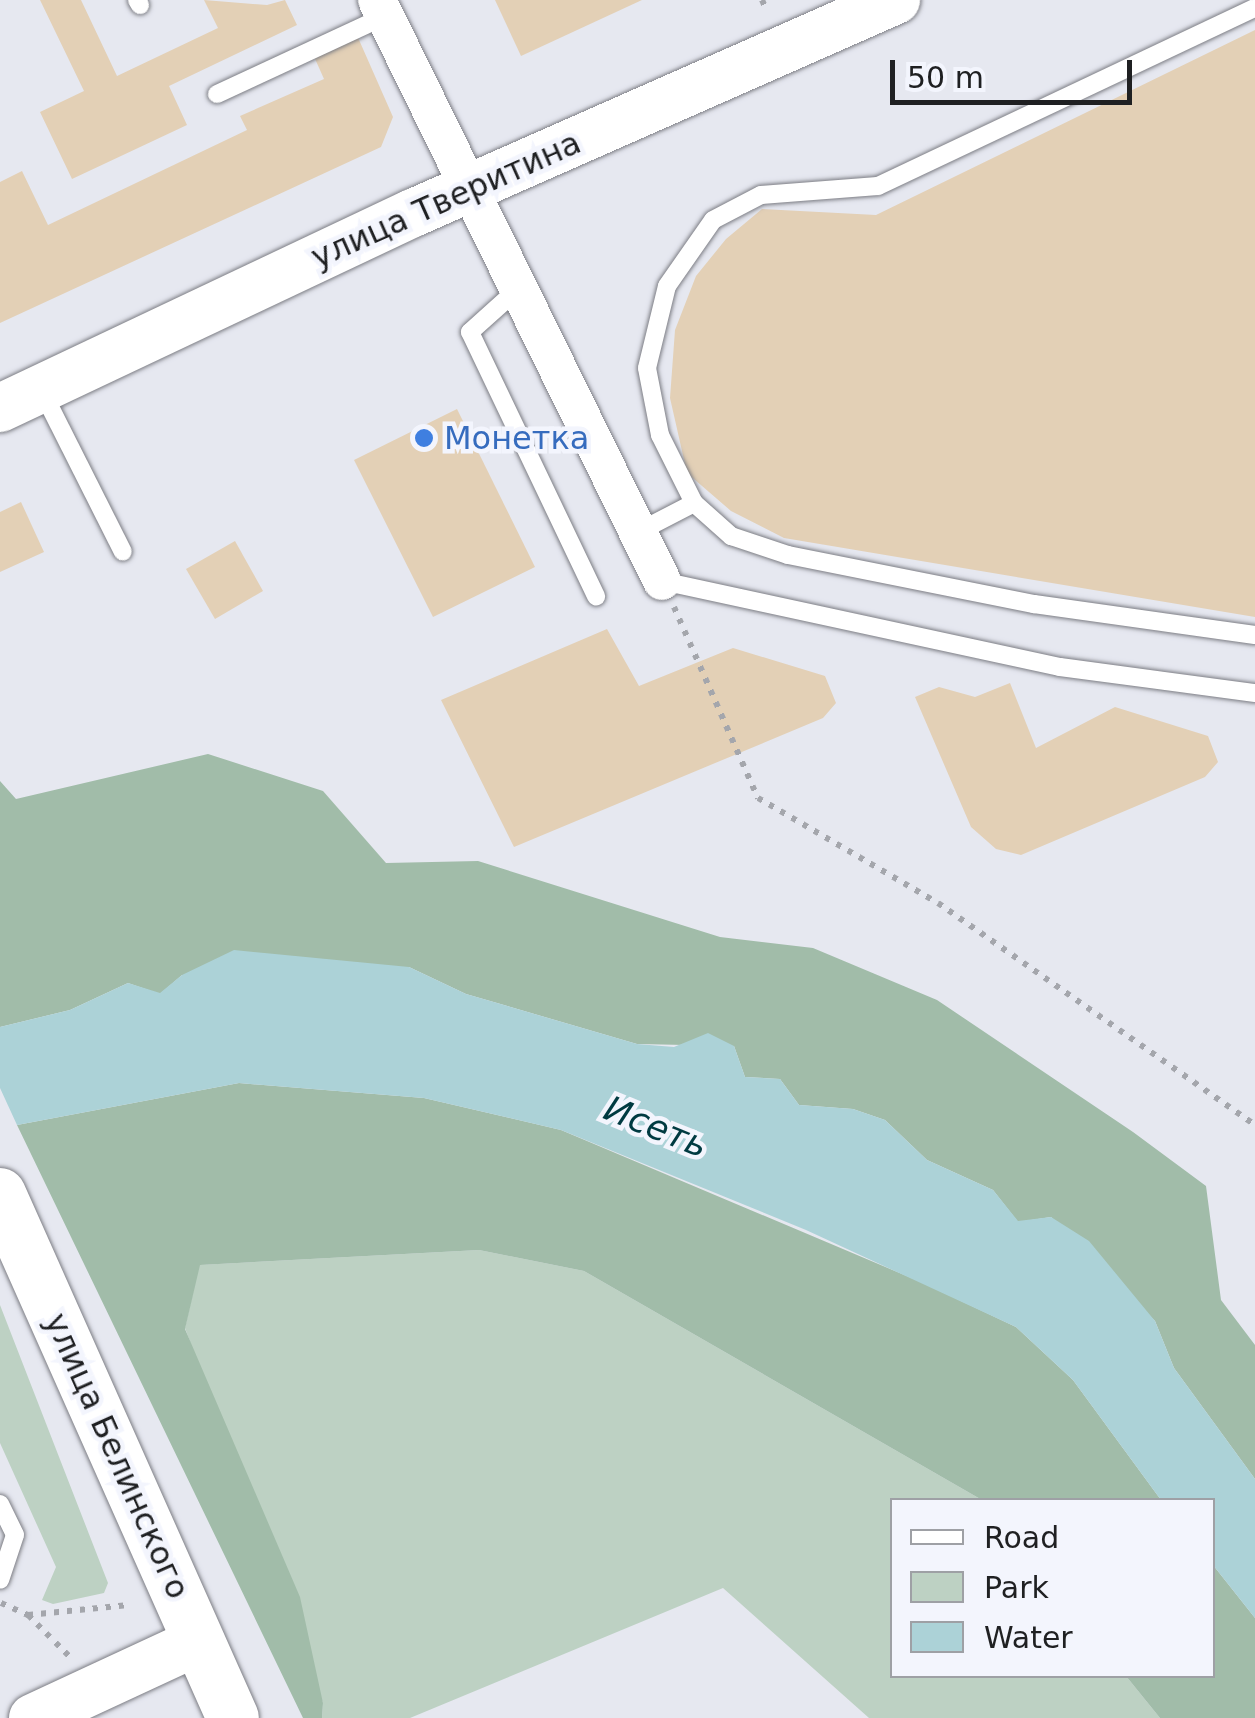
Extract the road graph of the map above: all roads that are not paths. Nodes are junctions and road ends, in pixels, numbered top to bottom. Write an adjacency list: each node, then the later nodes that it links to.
1 (896, 0): 5 (street, улица Тверитина)
2 (381, 8): 4 (lane); 5 (street)
3 (1255, 8): 8 (lane)
4 (216, 94)
5 (473, 188): 6 (street); 7 (street, улица Тверитина)
6 (519, 288): 9 (street); 12 (lane)
7 (21, 398): 10 (lane)
8 (694, 503): 9 (lane); 13 (lane)
9 (640, 531): 11 (street)
10 (123, 552)
11 (662, 581): 14 (lane)
12 (596, 596)
13 (1255, 635)
14 (1255, 693)
15 (0, 1194): 18 (main road, улица Белинского)
16 (0, 1504): 17 (lane)
17 (0, 1580)
18 (199, 1641): 19 (street); 20 (main road, улица Белинского)
19 (33, 1718)
20 (233, 1718)

